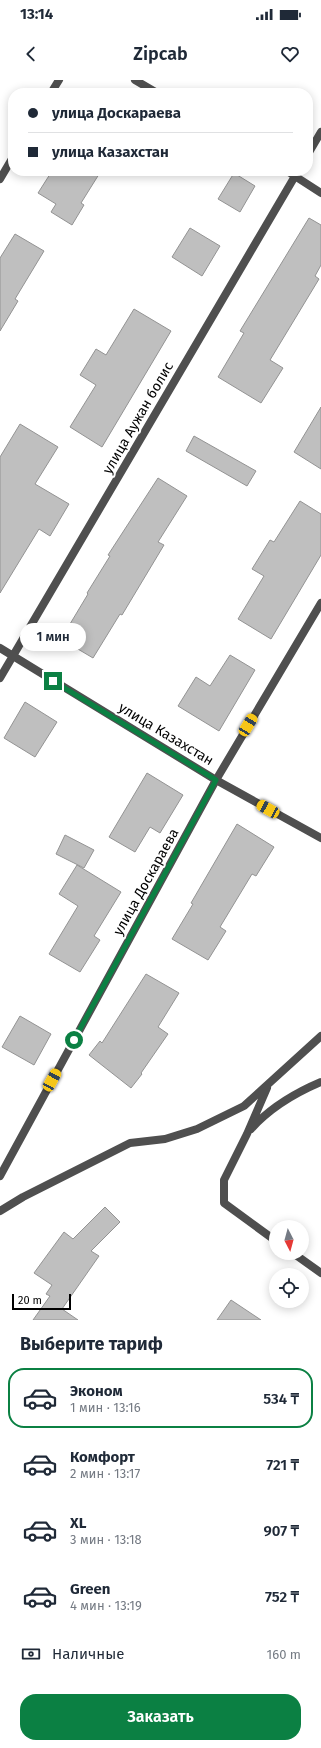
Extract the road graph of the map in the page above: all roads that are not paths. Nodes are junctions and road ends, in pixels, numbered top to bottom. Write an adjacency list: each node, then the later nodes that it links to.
1 (135, 80): 2 (street)
2 (148, 88)
3 (321, 132): 4 (street)
4 (313, 146)
5 (8, 165): 8 (street)
6 (296, 176): 12 (street, улица Аужан болис)
7 (300, 176): 9 (street)
8 (0, 179)
9 (321, 193)
10 (321, 603): 14 (street, улица Доскараева)
11 (0, 648): 12 (street, улица Казахстан)
12 (13, 656): 13 (street, улица Аужан болис); 14 (street, улица Казахстан)
13 (0, 678)
14 (216, 780): 15 (street, улица Казахстан); 20 (street, улица Доскараева)
15 (321, 838)
16 (321, 1036): 18 (street)
17 (321, 1082): 19 (street)
18 (269, 1083): 19 (street); 21 (street)
19 (247, 1134): 22 (street)
20 (0, 1176)
21 (0, 1212)
22 (269, 1236)
23 (302, 1260): 24 (street)
24 (321, 1274)

